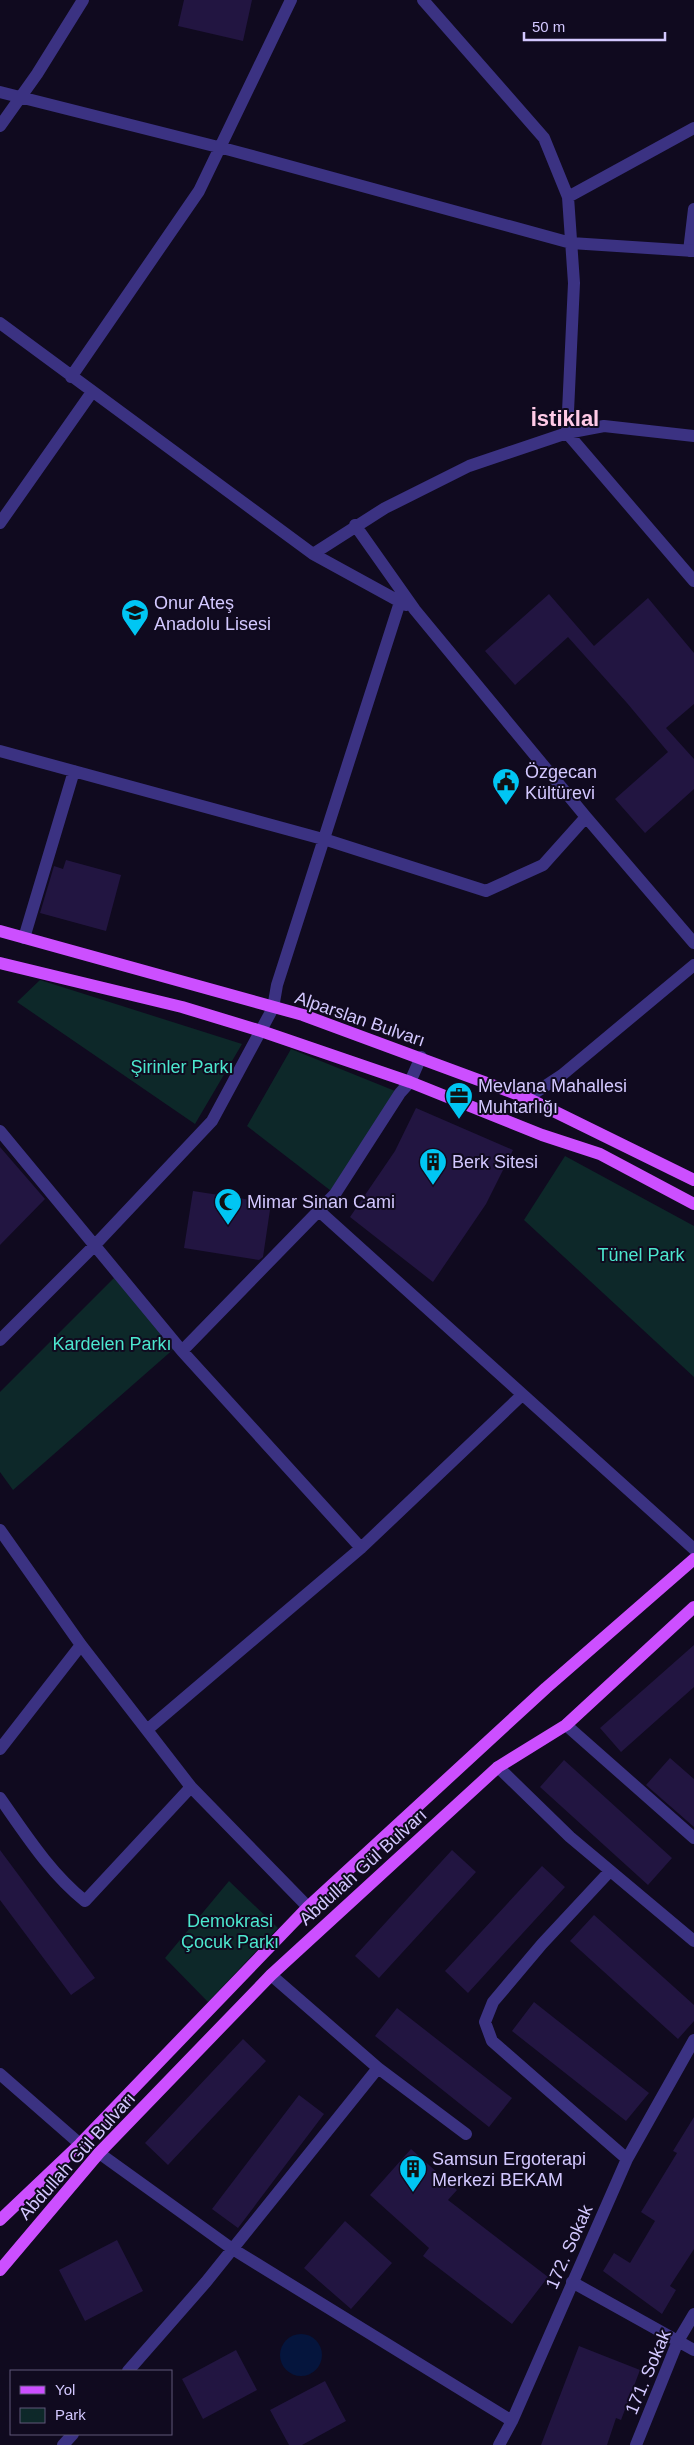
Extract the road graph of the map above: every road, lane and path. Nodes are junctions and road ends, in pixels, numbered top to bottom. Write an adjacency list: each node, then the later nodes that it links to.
1 (83, 0): 5 (street)
2 (291, 0): 8 (street)
3 (423, 0): 9 (street)
4 (0, 92): 5 (street)
5 (20, 98): 6 (street); 8 (street)
6 (0, 126)
7 (694, 128): 9 (street)
8 (219, 148): 11 (street); 14 (street)
9 (568, 197): 11 (street)
10 (694, 209): 12 (street)
11 (571, 243): 12 (street); 16 (street)
12 (692, 251)
13 (0, 323): 14 (street)
14 (71, 377): 15 (street)
15 (92, 392): 18 (street); 20 (street)
16 (567, 433): 17 (street); 19 (street); 21 (street)
17 (694, 436)
18 (0, 523)
19 (355, 525): 20 (street); 23 (street)
20 (312, 554): 22 (street)
21 (694, 581)
22 (400, 602): 23 (street); 27 (street)
23 (415, 610): 26 (street)
24 (0, 751): 25 (street)
25 (74, 771): 27 (street); 29 (street)
26 (586, 818): 27 (street); 30 (street)
27 (322, 840): 33 (street)
28 (0, 931): 29 (main road, Alparslan Bulvarı)
29 (24, 938): 33 (main road, Alparslan Bulvarı)
30 (694, 943)
31 (0, 963): 34 (main road)
32 (694, 965): 37 (street)
33 (273, 1008): 34 (street); 35 (main road, Alparslan Bulvarı)
34 (261, 1031): 36 (main road); 42 (street)
35 (421, 1058): 36 (street); 37 (main road, Alparslan Bulvarı)
36 (410, 1082): 40 (main road); 41 (street)
37 (527, 1098): 39 (main road, Alparslan Bulvarı)
38 (0, 1131): 42 (street)
39 (694, 1180)
40 (694, 1204)
41 (318, 1210): 44 (street); 45 (street)
42 (94, 1246): 43 (street); 44 (street)
43 (0, 1340)
44 (182, 1352): 47 (street)
45 (522, 1395): 47 (street); 48 (street)
46 (0, 1530): 51 (street)
47 (361, 1548): 53 (street)
48 (694, 1549)
49 (694, 1559): 60 (main road, Abdullah Gül Bulvarı)
50 (694, 1607): 52 (main road, Abdullah Gül Bulvarı)
51 (81, 1645): 53 (street); 54 (street)
52 (566, 1725): 55 (main road, Abdullah Gül Bulvarı); 58 (street)
53 (148, 1729): 56 (street)
54 (0, 1750)
55 (498, 1767): 59 (street); 62 (main road, Abdullah Gül Bulvarı)
56 (191, 1787): 57 (street); 60 (street)
57 (0, 1798)
58 (694, 1838)
59 (610, 1871): 61 (street); 69 (street)
60 (308, 1907): 67 (main road, Abdullah Gül Bulvarı)
61 (694, 1941)
62 (271, 1975): 64 (street); 68 (main road, Abdullah Gül Bulvarı)
63 (694, 2040): 69 (street, 172. Sokak)
64 (378, 2068): 66 (street); 71 (street)
65 (0, 2074): 67 (street)
66 (466, 2134)
67 (80, 2144): 70 (main road, Abdullah Gül Bulvarı)
68 (100, 2153): 71 (street); 72 (main road, Abdullah Gül Bulvarı)
69 (627, 2160): 73 (street, 172. Sokak)
70 (0, 2220)
71 (231, 2248): 77 (street); 78 (street)
72 (0, 2270)
73 (572, 2282): 75 (street); 78 (street, 172. Sokak)
74 (694, 2314): 75 (street, 171. Sokak)
75 (678, 2341): 76 (street); 82 (street, 171. Sokak)
76 (694, 2350)
77 (129, 2370)
78 (512, 2421): 81 (street, 172. Sokak)
79 (72, 2435): 80 (street)
80 (63, 2445)
81 (499, 2445)
82 (636, 2445)

